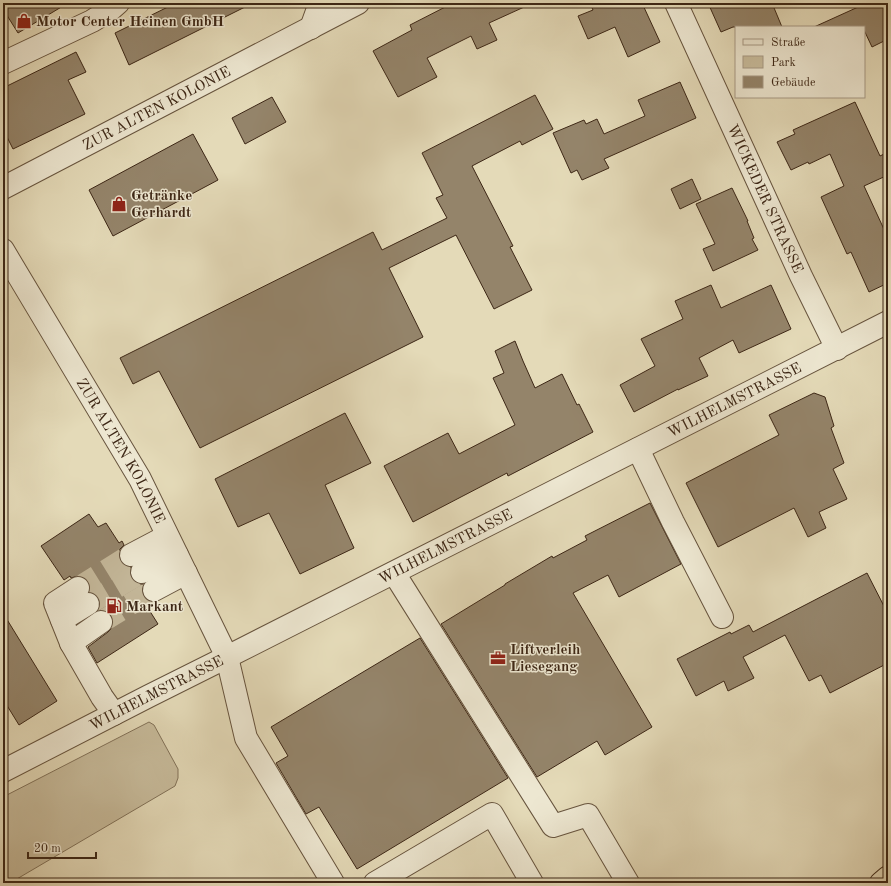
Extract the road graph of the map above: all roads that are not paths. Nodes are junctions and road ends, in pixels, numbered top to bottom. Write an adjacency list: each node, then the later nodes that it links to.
1 (118, 3): 6 (street)
2 (320, 3): 5 (street)
3 (358, 3): 5 (street, ZUR ALTEN KOLONIE)
4 (676, 3): 10 (street, WICKEDER STRASSE)
5 (311, 28): 7 (street, ZUR ALTEN KOLONIE)
6 (3, 64)
7 (3, 188)
8 (3, 250): 12 (street, ZUR ALTEN KOLONIE)
9 (888, 322): 10 (street, WILHELMSTRASSE)
10 (837, 349): 11 (street, WILHELMSTRASSE)
11 (638, 449): 14 (street, WILHELMSTRASSE); 17 (street)
12 (177, 555): 13 (street); 15 (street); 20 (street, ZUR ALTEN KOLONIE)
13 (136, 564)
14 (394, 573): 20 (street, WILHELMSTRASSE); 27 (street)
15 (154, 590)
16 (83, 596): 19 (street)
17 (722, 617)
18 (101, 622): 19 (street)
19 (71, 643): 21 (street)
20 (227, 657): 21 (street, WILHELMSTRASSE); 24 (street, ZUR ALTEN KOLONIE)
21 (114, 714): 22 (street, WILHELMSTRASSE)
22 (3, 771)
23 (888, 877): 28 (highway)
24 (333, 883)
25 (376, 883): 26 (street)
26 (532, 883)
27 (628, 883)
28 (881, 883)

